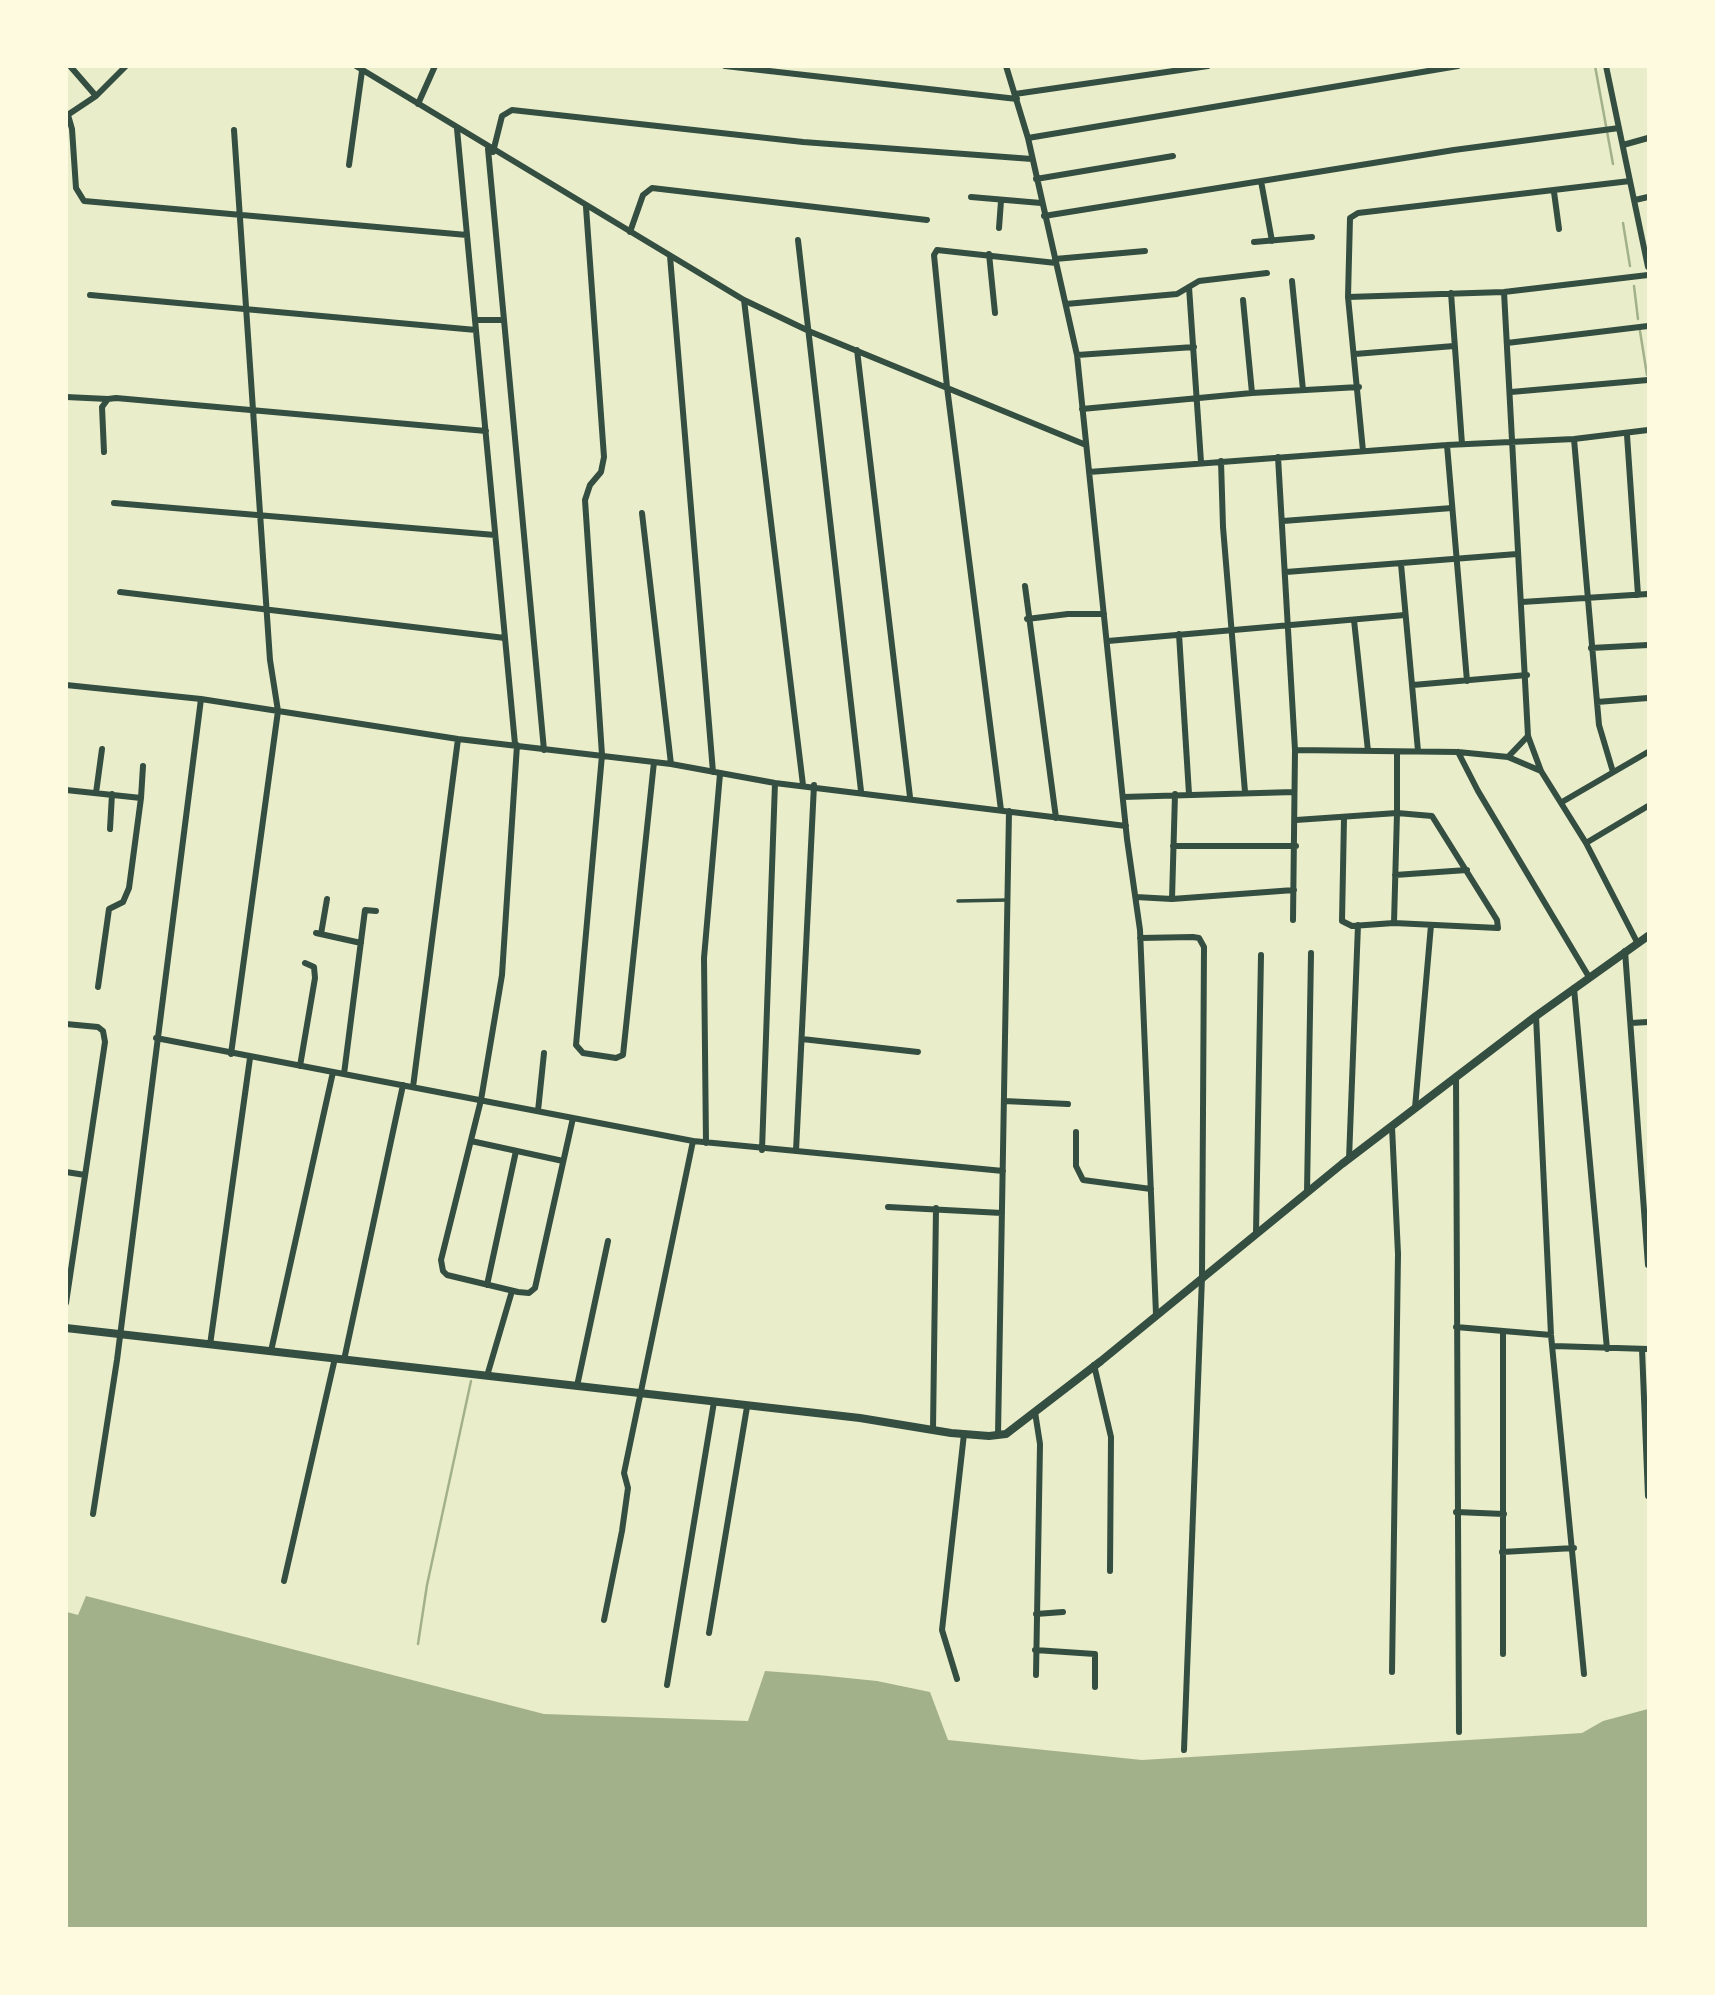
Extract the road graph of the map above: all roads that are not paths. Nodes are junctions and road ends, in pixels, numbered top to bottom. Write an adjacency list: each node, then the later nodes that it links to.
1 (70, 66): 10 (street)
2 (126, 66): 10 (street)
3 (435, 66): 12 (street)
4 (725, 66): 11 (street)
5 (1006, 66): 11 (street)
6 (1208, 66): 11 (street)
7 (1458, 66): 17 (street)
8 (1606, 66): 15 (street)
9 (359, 69): 12 (street); 23 (street)
10 (96, 96): 13 (street)
11 (1016, 97): 17 (street)
12 (418, 104): 14 (street)
13 (67, 115): 34 (street)
14 (457, 129): 20 (street); 40 (street)
15 (1616, 129): 19 (street); 25 (street)
16 (234, 130): 34 (street)
17 (1028, 138): 22 (street)
18 (1648, 138): 19 (street)
19 (1623, 145): 26 (street)
20 (491, 150): 22 (street); 33 (street); 65 (street)
21 (1173, 156): 24 (street)
22 (1032, 159): 24 (street)
23 (349, 164)
24 (1036, 179): 32 (street)
25 (1261, 181): 35 (street); 43 (street)
26 (1630, 181): 27 (street); 30 (street)
27 (1554, 192): 38 (street); 58 (street)
28 (971, 197): 31 (street)
29 (1648, 197): 30 (street)
30 (1634, 200): 44 (street)
31 (1001, 201): 32 (street); 37 (street)
32 (1041, 203): 35 (street)
33 (586, 207): 39 (street); 147 (street)
34 (238, 213): 40 (street); 62 (street)
35 (1044, 216): 49 (street)
36 (927, 220): 39 (street)
37 (999, 228)
38 (1559, 229)
39 (630, 232): 48 (street)
40 (467, 236): 64 (street)
41 (1312, 237): 43 (street)
42 (798, 240): 68 (street)
43 (1272, 240): 45 (street)
44 (1646, 240): 50 (street)
45 (1254, 242)
46 (1145, 251): 49 (street)
47 (989, 254): 49 (street); 63 (street); 76 (street)
48 (670, 256): 59 (street); 154 (street)
49 (1056, 261): 61 (street)
50 (1648, 267)
51 (1267, 273): 54 (street)
52 (1648, 275): 55 (street)
53 (1292, 281): 78 (street)
54 (1189, 287): 61 (street); 71 (street)
55 (1504, 292): 56 (street); 69 (street)
56 (1451, 293): 58 (street); 70 (street)
57 (90, 295): 62 (street)
58 (1348, 297): 73 (street)
59 (744, 300): 68 (street); 156 (street)
60 (1243, 300): 80 (street)
61 (1066, 304): 74 (street)
62 (244, 311): 67 (street); 85 (street)
63 (995, 313)
64 (475, 320): 65 (street); 67 (street)
65 (504, 320): 140 (street)
66 (1648, 326): 69 (street)
67 (476, 330): 87 (street)
68 (811, 332): 72 (street); 159 (street)
69 (1507, 343): 79 (street)
70 (1454, 346): 73 (street); 92 (street)
71 (1194, 347): 74 (street); 83 (street)
72 (857, 350): 76 (street); 166 (street)
73 (1355, 354): 77 (street)
74 (1077, 355): 84 (street)
75 (1648, 380): 79 (street)
76 (947, 387): 93 (street); 171 (street)
77 (1359, 387): 78 (street); 94 (street)
78 (1303, 390): 80 (street)
79 (1511, 392): 90 (street)
80 (1252, 393): 83 (street)
81 (66, 397): 82 (street)
82 (107, 399): 85 (street); 95 (street)
83 (1198, 399): 84 (street); 98 (street)
84 (1082, 409): 93 (street)
85 (252, 412): 87 (street); 103 (street)
86 (1648, 430): 88 (street)
87 (486, 431): 105 (street)
88 (1627, 435): 89 (street); 112 (street)
89 (1574, 439): 90 (street); 114 (street)
90 (1513, 442): 92 (street); 106 (street)
91 (1447, 444): 92 (street); 94 (street); 101 (street)
92 (1462, 444)
93 (1086, 445): 99 (street)
94 (1363, 451): 96 (street)
95 (104, 452)
96 (1278, 457): 97 (street); 104 (street)
97 (1221, 461): 98 (street); 122 (street)
98 (1200, 462): 99 (street)
99 (1089, 472): 117 (street)
100 (114, 503): 103 (street)
101 (1452, 508): 104 (street); 107 (street)
102 (642, 513): 150 (street)
103 (260, 517): 105 (street); 116 (street)
104 (1283, 521): 109 (street)
105 (495, 535): 124 (street)
106 (1517, 554): 107 (street); 115 (street)
107 (1455, 558): 108 (street); 129 (street)
108 (1401, 564): 109 (street); 118 (street)
109 (1286, 572): 121 (street)
110 (1025, 586): 119 (street)
111 (120, 593): 116 (street)
112 (1639, 594): 113 (street); 114 (street)
113 (1648, 594)
114 (1586, 598): 115 (street); 127 (street)
115 (1522, 603): 128 (street)
116 (267, 611): 124 (street); 135 (street)
117 (1104, 614): 119 (street); 125 (street)
118 (1405, 615): 120 (street); 131 (street)
119 (1027, 619): 174 (street)
120 (1354, 620): 121 (street); 142 (street)
121 (1289, 625): 122 (street); 141 (street)
122 (1231, 630): 123 (street); 160 (street)
123 (1179, 634): 125 (street); 165 (street)
124 (505, 638): 138 (street)
125 (1108, 641): 167 (street)
126 (1648, 645): 127 (street)
127 (1591, 648): 134 (street)
128 (1527, 676): 129 (street); 136 (street)
129 (1467, 681): 131 (street)
130 (66, 685): 133 (street)
131 (1413, 685): 143 (street)
132 (1648, 698): 134 (street)
133 (201, 699): 135 (street); 210 (street)
134 (1597, 702): 153 (street)
135 (278, 710): 137 (street); 214 (street)
136 (1528, 736): 148 (street); 152 (street)
137 (458, 739): 138 (street); 221 (street)
138 (516, 744): 140 (street); 222 (street)
139 (102, 749): 162 (street)
140 (544, 750): 147 (street)
141 (1295, 750): 142 (street); 161 (street)
142 (1368, 751): 145 (street)
143 (1418, 751): 145 (street); 146 (street)
144 (1648, 751): 153 (street)
145 (1397, 752): 173 (street)
146 (1458, 752): 148 (street); 203 (street)
147 (602, 755): 149 (street); 149 (street)
148 (1508, 757): 152 (street)
149 (654, 762): 150 (street)
150 (671, 764): 154 (street)
151 (143, 766): 168 (street)
152 (1541, 771): 169 (street)
153 (1613, 772): 169 (street)
154 (717, 773): 155 (street); 232 (street)
155 (775, 783): 156 (street); 233 (street)
156 (803, 785): 157 (street)
157 (814, 785): 159 (street); 211 (street)
158 (66, 790): 162 (street)
159 (861, 791): 166 (street)
160 (1245, 792): 161 (street); 165 (street)
161 (1294, 792): 176 (street)
162 (96, 793): 163 (street)
163 (112, 794): 168 (street); 178 (street)
164 (1175, 794): 165 (street); 167 (street); 180 (street)
165 (1189, 794)
166 (910, 797): 171 (street)
167 (1123, 797): 177 (street)
168 (141, 798): 204 (street)
169 (1562, 802): 179 (street)
170 (1648, 806): 179 (street)
171 (1000, 810): 172 (street)
172 (1009, 811): 174 (street); 188 (street)
173 (1397, 813): 175 (street); 182 (street); 183 (street)
174 (1056, 818): 177 (street)
175 (1344, 818): 176 (street); 193 (street)
176 (1296, 820): 181 (street)
177 (1126, 826): 185 (street)
178 (110, 829)
179 (1586, 843): 197 (street)
180 (1173, 846): 181 (street); 187 (street)
181 (1296, 846): 184 (street)
182 (1467, 870): 183 (street); 194 (street)
183 (1395, 875): 192 (street)
184 (1294, 890): 187 (street); 191 (street)
185 (1136, 897): 187 (street); 196 (street)
186 (327, 899): 198 (street)
187 (1172, 899)
188 (1007, 900): 189 (lane); 223 (street)
189 (958, 901)
190 (376, 911): 198 (street)
191 (1293, 920)
192 (1394, 923): 193 (street); 194 (street)
193 (1358, 925): 236 (street)
194 (1431, 925): 225 (street)
195 (1648, 936): 197 (street)
196 (1140, 938): 241 (street); 249 (street)
197 (1637, 942): 199 (street)
198 (361, 943): 218 (street)
199 (1625, 951): 203 (street); 208 (street)
200 (1311, 953): 242 (street)
201 (1261, 955): 246 (street)
202 (305, 963): 216 (street)
203 (1589, 977): 205 (street)
204 (98, 987)
205 (1574, 988): 206 (street); 261 (street)
206 (1536, 1016): 219 (street); 258 (street)
207 (1648, 1022): 208 (street)
208 (1631, 1023): 248 (street)
209 (66, 1024): 240 (street)
210 (156, 1038): 214 (street); 257 (street)
211 (802, 1039): 212 (street); 235 (street)
212 (918, 1052)
213 (544, 1053): 226 (street)
214 (231, 1054): 215 (street)
215 (250, 1058): 216 (street); 259 (street)
216 (300, 1066): 217 (street)
217 (333, 1072): 218 (street); 263 (street)
218 (344, 1074): 220 (street)
219 (1456, 1076): 225 (street); 254 (street)
220 (403, 1085): 221 (street); 264 (street)
221 (413, 1087): 222 (street)
222 (481, 1100): 226 (street); 230 (street)
223 (1004, 1101): 224 (street); 238 (street)
224 (1068, 1104)
225 (1415, 1108): 228 (street)
226 (538, 1111): 227 (street)
227 (573, 1118): 231 (street); 237 (street)
228 (1392, 1127): 236 (street); 290 (street)
229 (1076, 1132): 241 (street)
230 (471, 1141): 234 (street); 250 (street)
231 (694, 1141): 232 (street); 268 (street)
232 (706, 1143): 233 (street)
233 (762, 1150): 235 (street)
234 (516, 1151): 237 (street); 250 (street)
235 (796, 1151): 238 (street)
236 (1349, 1159): 242 (street)
237 (563, 1161): 251 (street)
238 (1003, 1171): 245 (street)
239 (66, 1172): 240 (street)
240 (85, 1174): 252 (street)
241 (1151, 1189): 253 (street)
242 (1307, 1192): 246 (street)
243 (888, 1207): 244 (street)
244 (936, 1208): 245 (street); 272 (street)
245 (1002, 1213): 274 (street)
246 (1256, 1233): 249 (street)
247 (608, 1241): 267 (street)
248 (1648, 1265)
249 (1202, 1277): 253 (street); 297 (street)
250 (487, 1285): 251 (street)
251 (512, 1291): 266 (street)
252 (66, 1303)
253 (1156, 1314): 265 (street)
254 (1456, 1327): 256 (street); 277 (street)
255 (66, 1328): 257 (street)
256 (1503, 1332): 258 (street); 279 (street)
257 (120, 1333): 259 (street); 278 (street)
258 (1551, 1335): 260 (street)
259 (210, 1345): 263 (street)
260 (1554, 1346): 261 (street); 280 (street)
261 (1607, 1349): 262 (street)
262 (1645, 1349): 275 (street)
263 (271, 1351): 264 (street)
264 (340, 1359): 266 (street); 283 (street)
265 (1094, 1365): 271 (street); 282 (street)
266 (487, 1376): 267 (street)
267 (577, 1386): 268 (street)
268 (640, 1393): 269 (street); 286 (street)
269 (713, 1402): 270 (street); 294 (street)
270 (747, 1407): 272 (street); 287 (street)
271 (1035, 1412): 274 (street); 285 (street)
272 (933, 1430): 273 (street)
273 (964, 1434): 274 (street); 293 (street)
274 (998, 1435)
275 (1648, 1476): 276 (street)
276 (1648, 1496)
277 (1456, 1512): 279 (street); 296 (street)
278 (93, 1514)
279 (1504, 1514): 281 (street)
280 (1574, 1548): 281 (street); 291 (street)
281 (1502, 1552): 289 (street)
282 (1110, 1571)
283 (284, 1581)
284 (1063, 1612): 285 (street)
285 (1036, 1614): 288 (street)
286 (604, 1620)
287 (709, 1633)
288 (1035, 1650): 292 (street); 295 (street)
289 (1503, 1654)
290 (1392, 1672)
291 (1584, 1674)
292 (1036, 1675)
293 (957, 1679)
294 (667, 1685)
295 (1096, 1687)
296 (1459, 1732)
297 (1184, 1750)

